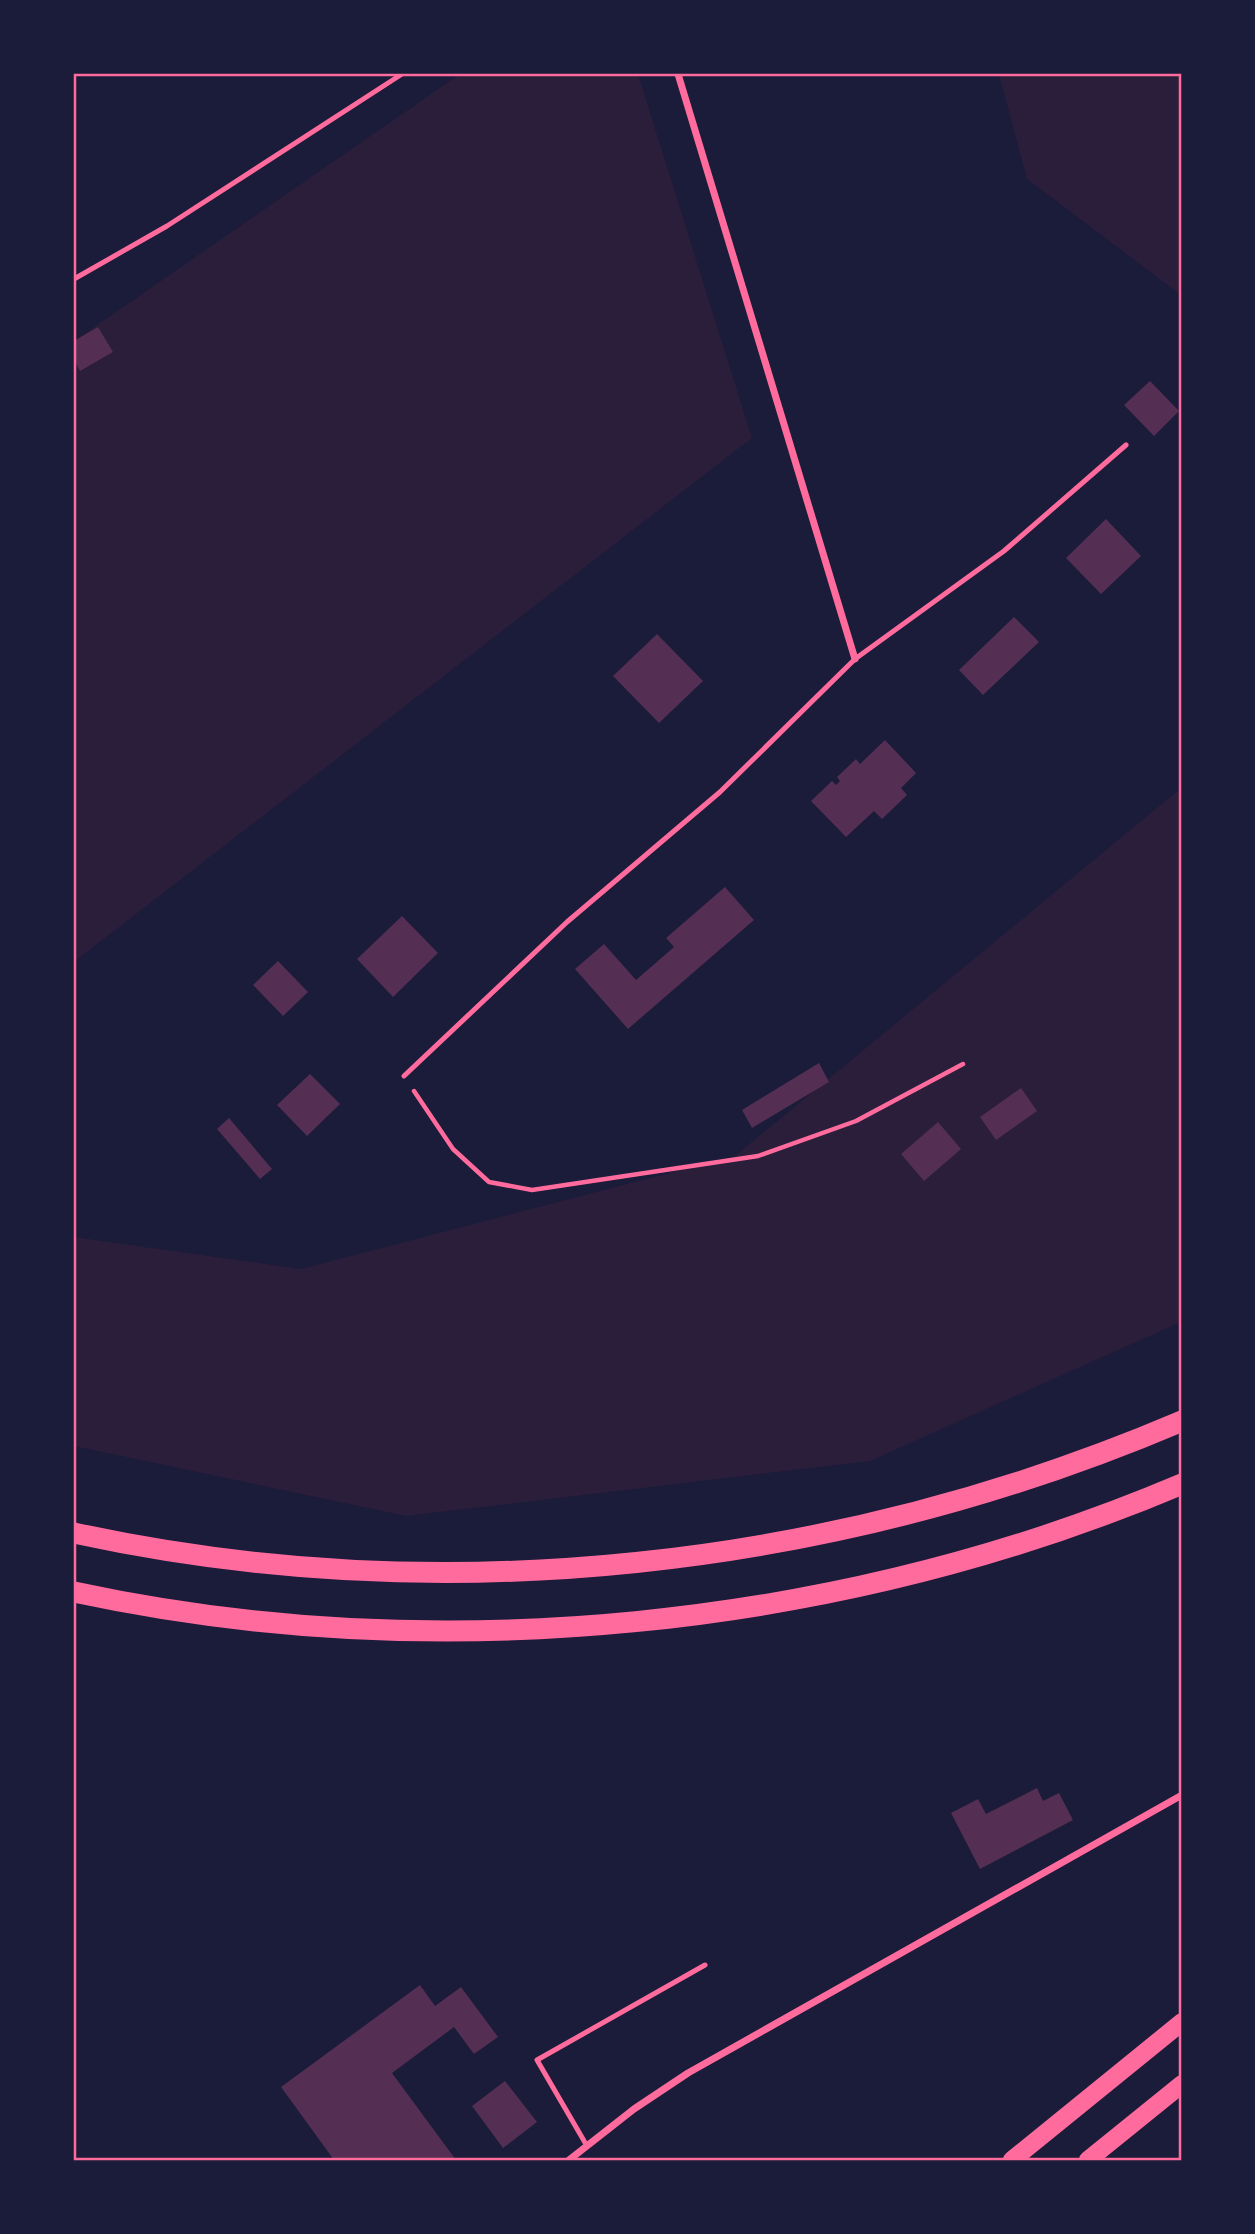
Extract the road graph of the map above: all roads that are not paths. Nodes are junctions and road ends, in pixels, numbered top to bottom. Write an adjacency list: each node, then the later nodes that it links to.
1 (402, 74): 3 (lane)
2 (678, 74): 5 (street)
3 (74, 279)
4 (1126, 445): 5 (lane)
5 (855, 659): 6 (lane)
6 (404, 1076)
7 (1181, 1421): 9 (highway)
8 (1181, 1483): 10 (highway)
9 (74, 1534)
10 (74, 1592)
11 (1181, 1795): 15 (street)
12 (705, 1965): 15 (lane)
13 (1181, 2022): 17 (main road)
14 (1181, 2084): 18 (main road)
15 (587, 2146): 16 (street)
16 (569, 2161)
17 (1012, 2161)
18 (1088, 2161)

